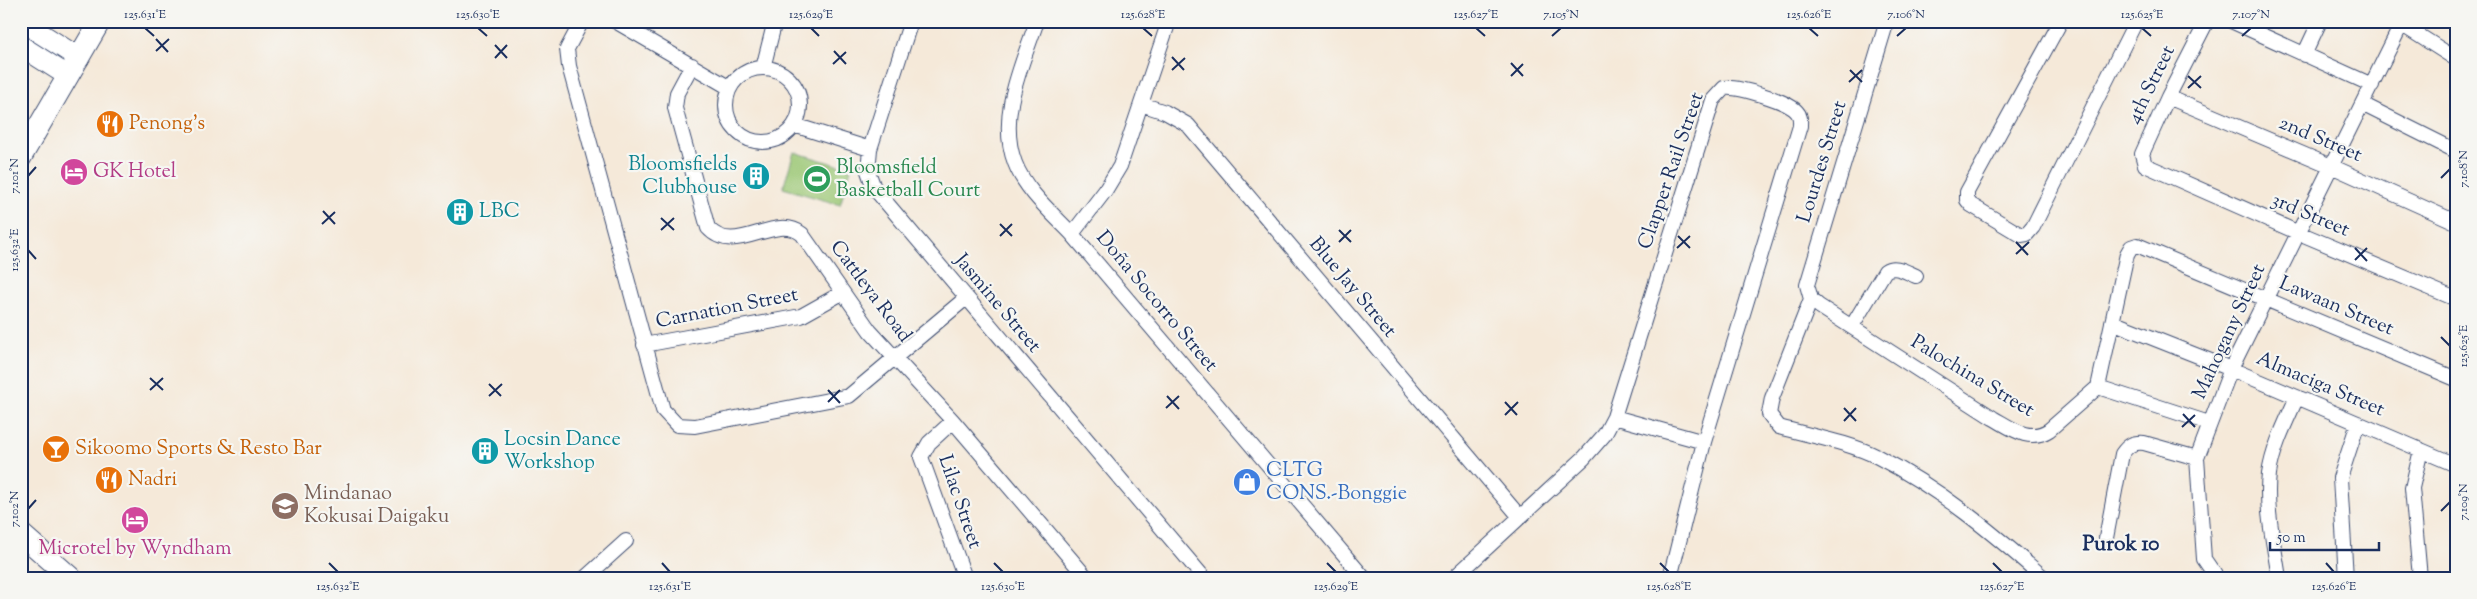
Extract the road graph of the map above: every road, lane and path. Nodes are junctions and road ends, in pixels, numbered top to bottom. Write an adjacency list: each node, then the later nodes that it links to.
1 (21, 21): 18 (street)
2 (100, 21): 18 (main road)
3 (582, 21): 45 (street)
4 (615, 21): 20 (street)
5 (775, 21): 21 (street)
6 (911, 21): 29 (street, Jasmine Street)
7 (1037, 21): 36 (street, Doña Socorro Street)
8 (1169, 21): 26 (street)
9 (1887, 21): 40 (street, Lourdes Street)
10 (2061, 21): 11 (street)
11 (2136, 21)
12 (2207, 21): 25 (street, 4th Street)
13 (2231, 21): 17 (street)
14 (2320, 21): 17 (street)
15 (2402, 23): 19 (street); 23 (street, Mahogany Street)
16 (21, 46): 22 (street)
17 (2304, 55): 23 (street)
18 (78, 58): 22 (main road)
19 (2456, 59)
20 (692, 65): 24 (street); 38 (street, Cattleya Road)
21 (763, 68): 24 (street); 28 (street)
22 (68, 76): 31 (main road)
23 (2372, 85): 27 (street, Mahogany Street)
24 (730, 88): 28 (street)
25 (2168, 97): 32 (street, 2nd Street); 33 (street, 4th Street)
26 (1141, 104): 36 (street); 59 (street, Blue Jay Street)
27 (2362, 104): 30 (street); 32 (street, Mahogany Street)
28 (794, 125): 29 (street)
29 (870, 149): 39 (street, Jasmine Street)
30 (2456, 151)
31 (21, 157)
32 (2331, 166): 34 (street, 2nd Street); 35 (street, Mahogany Street)
33 (2148, 167): 35 (street, 3rd Street)
34 (2456, 222)
35 (2299, 233): 41 (street, Mahogany Street); 42 (street, 3rd Street)
36 (1072, 234): 68 (street, Doña Socorro Street)
37 (1916, 276): 44 (street)
38 (842, 293): 45 (street, Carnation Street); 46 (street, Cattleya Road)
39 (966, 298): 46 (street); 67 (street, Jasmine Street)
40 (1811, 299): 44 (street, Palochina Street); 71 (street)
41 (2267, 299): 43 (street, Lawaan Street); 47 (street, Mahogany Street); 48 (street, Lawaan Street)
42 (2456, 299)
43 (2112, 322): 47 (street, Almaciga Street); 49 (street)
44 (1852, 326): 49 (street, Palochina Street)
45 (644, 345): 46 (street)
46 (895, 358): 52 (street, Cattleya Road)
47 (2231, 369): 50 (street, Almaciga Street); 53 (street, Mahogany Street)
48 (2456, 378)
49 (2098, 387): 53 (street)
50 (2296, 397): 54 (street, Almaciga Street); 73 (street)
51 (1614, 417): 55 (street); 55 (street, Clapper Rail Street); 59 (street, Clapper Rail Street)
52 (954, 422): 65 (street, Lilac Street); 66 (street, Cattleya Road)
53 (2209, 423): 57 (street, Mahogany Street)
54 (2358, 423): 56 (street, Almaciga Street); 74 (street)
55 (1704, 442): 70 (street, Clapper Rail Street)
56 (2421, 450): 58 (street, Almaciga Street); 75 (street)
57 (2197, 458): 61 (street); 72 (street, Mahogany Street)
58 (2456, 466)
59 (1520, 517): 69 (street, Clapper Rail Street)
60 (21, 534): 63 (main road)
61 (2106, 538)
62 (626, 541): 64 (street)
63 (71, 578)
64 (585, 578)
65 (965, 578)
66 (1087, 578)
67 (1204, 578)
68 (1364, 578)
69 (1454, 578)
70 (1670, 578)
71 (2044, 578)
72 (2217, 578)
73 (2279, 578)
74 (2346, 578)
75 (2420, 578)

